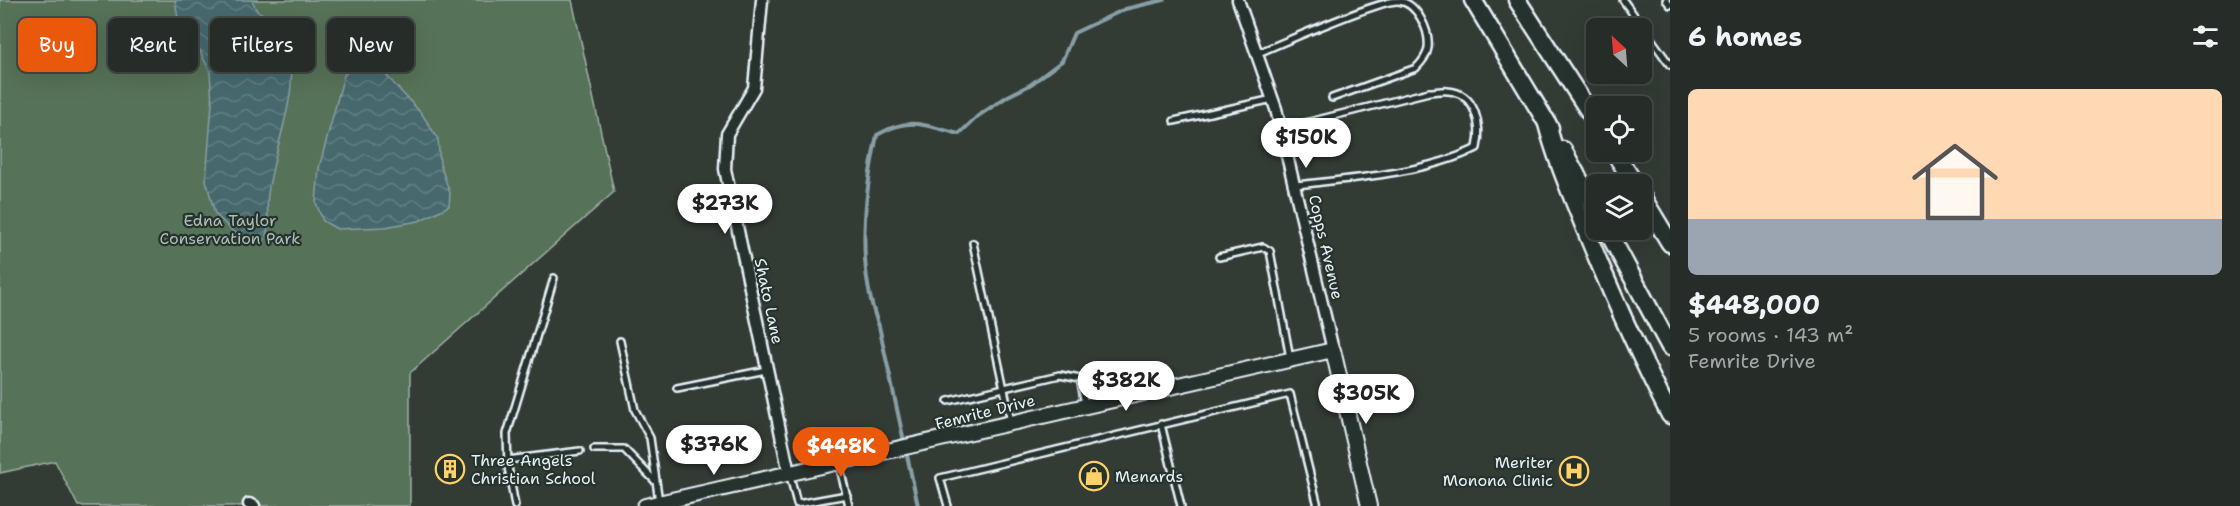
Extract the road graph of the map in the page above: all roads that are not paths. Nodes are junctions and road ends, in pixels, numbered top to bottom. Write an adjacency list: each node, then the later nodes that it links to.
1 (762, 0): 29 (street, Shato Lane)
2 (1238, 0): 9 (street, Copps Avenue)
3 (1396, 0): 9 (lane); 11 (lane)
4 (1473, 0): 14 (main road)
5 (1518, 0): 13 (main road)
6 (1623, 0): 10 (lane)
7 (1666, 0): 8 (lane)
8 (1670, 5)
9 (1258, 53): 12 (street, Copps Avenue)
10 (1670, 65)
11 (1332, 98)
12 (1273, 99): 15 (lane); 16 (street, Copps Avenue)
13 (1586, 106)
14 (1546, 120): 18 (main road); 36 (main road)
15 (1174, 121)
16 (1281, 129): 17 (street, Copps Avenue); 17 (lane)
17 (1295, 185): 27 (street, Copps Avenue)
18 (1586, 192)
19 (1652, 213): 22 (main road)
20 (1612, 240): 26 (main road)
21 (973, 243): 32 (lane)
22 (1670, 243)
23 (1219, 257): 28 (lane)
24 (554, 278): 41 (lane)
25 (620, 341): 44 (lane)
26 (1670, 347)
27 (1333, 350): 28 (street, Femrite Drive); 52 (street, Copps Avenue)
28 (1290, 360): 33 (street, Femrite Drive)
29 (768, 369): 31 (lane); 43 (street, Shato Lane)
30 (1080, 379): 32 (lane); 33 (lane); 35 (lane)
31 (677, 388)
32 (1004, 388): 34 (lane); 37 (lane)
33 (1136, 394): 35 (street, Femrite Drive)
34 (948, 401)
35 (1086, 405): 37 (street, Femrite Drive)
36 (1670, 415)
37 (1011, 422): 42 (street, Femrite Drive)
38 (1161, 424): 49 (lane); 50 (lane); 51 (lane)
39 (594, 448): 44 (lane)
40 (580, 451): 41 (lane)
41 (507, 460): 47 (lane)
42 (839, 462): 43 (street, Femrite Drive); 45 (lane)
43 (789, 473): 45 (lane); 46 (street, Femrite Drive)
44 (657, 484): 46 (lane)
45 (846, 495): 48 (lane)
46 (652, 505)
47 (515, 506)
48 (849, 506)
49 (948, 506)
50 (1181, 506)
51 (1318, 506)
52 (1369, 506)

